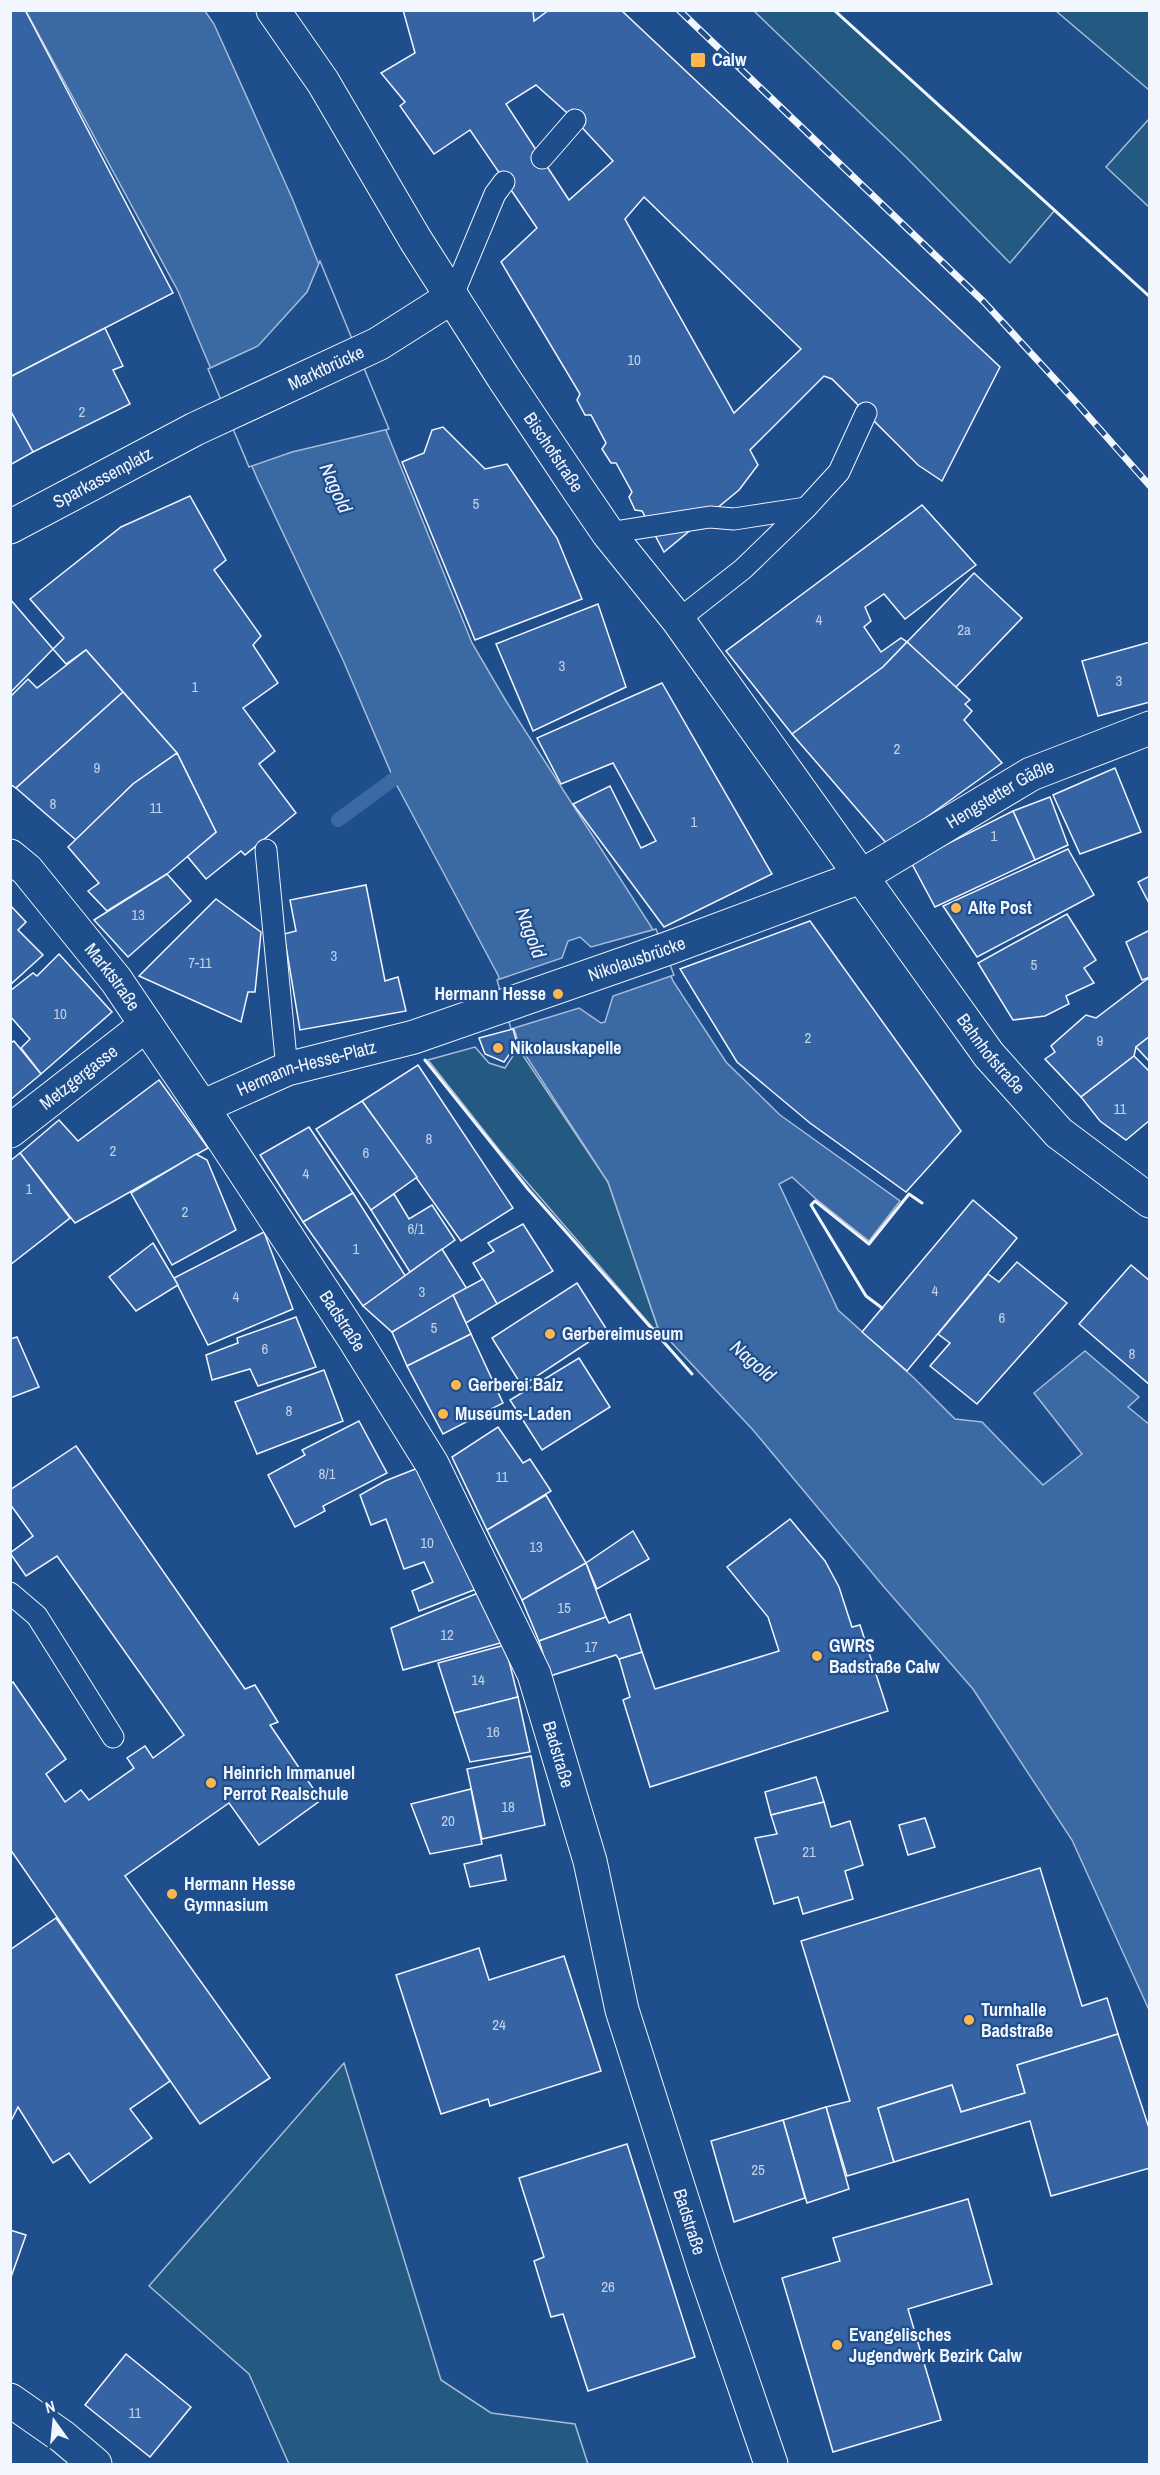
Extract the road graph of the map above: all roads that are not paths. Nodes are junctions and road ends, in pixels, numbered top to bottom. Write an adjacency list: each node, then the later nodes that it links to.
1 (273, 10): 5 (street, Bischofstraße)
2 (575, 120): 3 (lane)
3 (542, 158)
4 (504, 182): 5 (lane)
5 (452, 297): 7 (street, Marktbrücke); 10 (street, Bischofstraße)
6 (866, 413): 8 (lane)
7 (195, 429): 9 (street, Sparkassenplatz)
8 (806, 508): 10 (lane); 11 (lane)
9 (10, 527)
10 (608, 533): 11 (street, Bischofstraße)
11 (678, 620): 15 (street, Bischofstraße)
12 (1149, 728): 15 (street, Hengstetter Gäßle)
13 (266, 850): 18 (lane)
14 (10, 856): 16 (street, Marktstraße)
15 (860, 877): 17 (street, Nikolausbrücke); 21 (street, Bahnhofstraße)
16 (146, 1025): 19 (street, Marktstraße); 20 (street, Metzgergasse)
17 (414, 1037): 18 (street, Hermann-Hesse-Platz)
18 (287, 1069): 19 (street, Hermann-Hesse-Platz)
19 (202, 1107): 26 (street, Badstraße)
20 (10, 1131)
21 (1149, 1201)
22 (10, 1593): 23 (lane)
23 (112, 1737)
24 (10, 2400): 25 (street)
25 (95, 2464)
26 (771, 2464)

